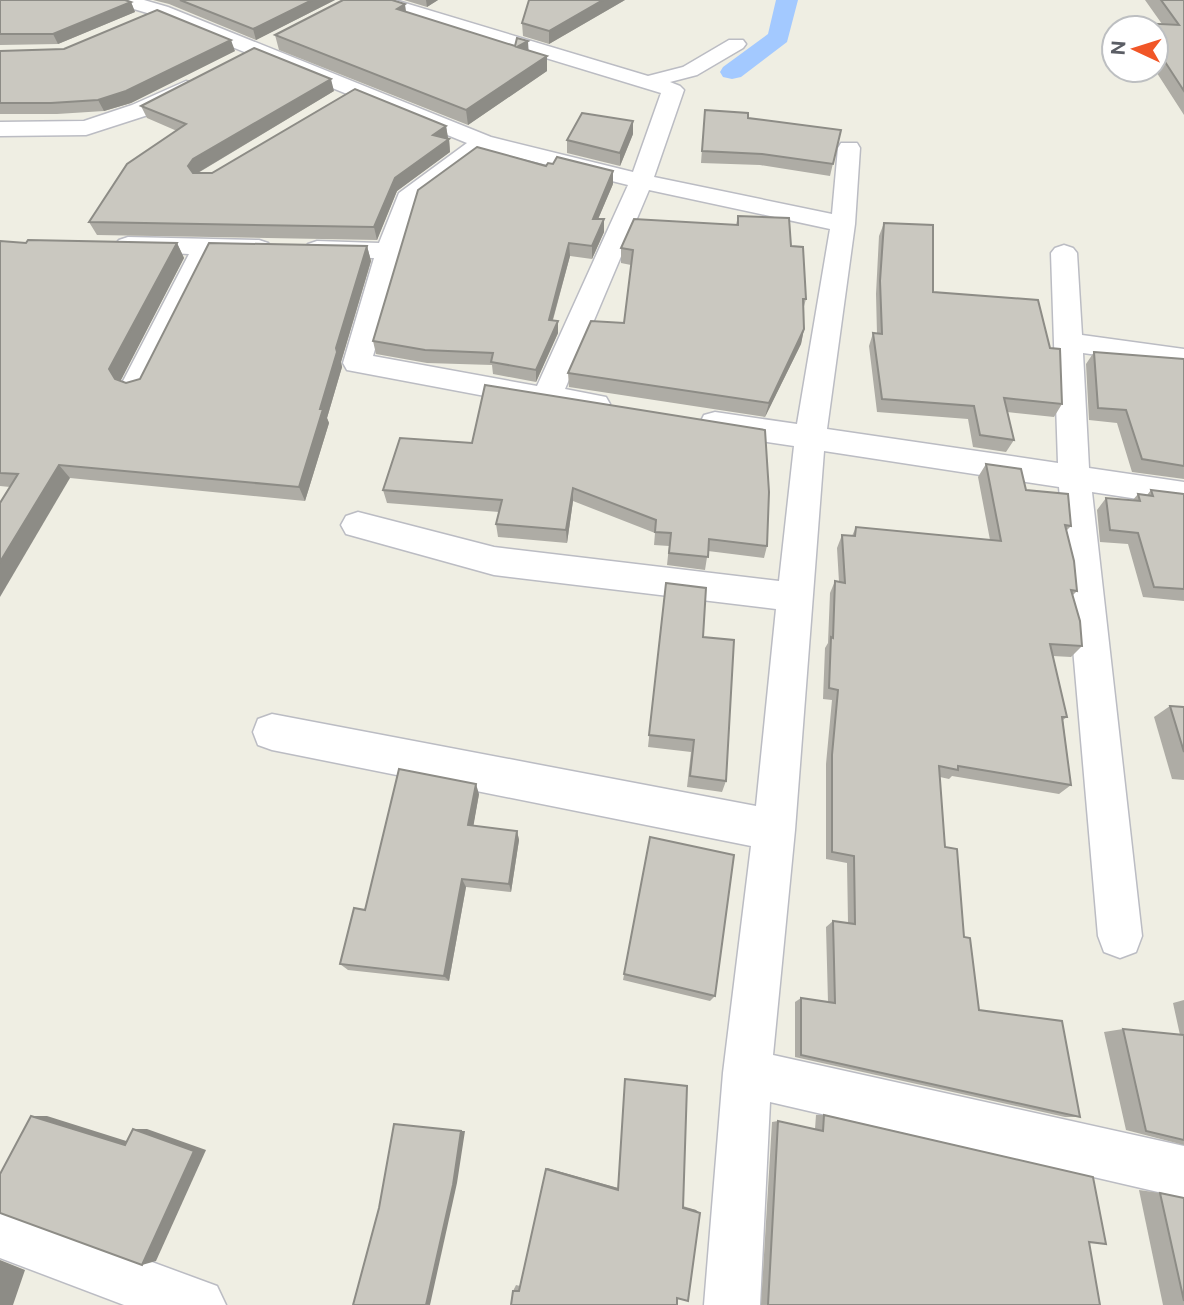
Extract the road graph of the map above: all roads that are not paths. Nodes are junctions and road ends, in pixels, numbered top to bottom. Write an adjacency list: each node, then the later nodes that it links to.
1 (124, 0): 3 (street)
2 (375, 0): 10 (street)
3 (161, 11): 4 (street); 7 (street)
4 (136, 22)
5 (281, 39): 7 (street)
6 (736, 44): 10 (street)
7 (257, 52): 8 (street); 11 (street)
8 (233, 64)
9 (210, 75): 13 (street)
10 (648, 82): 16 (street)
11 (354, 92): 12 (street); 14 (street)
12 (332, 105)
13 (0, 130)
14 (483, 142): 16 (street); 20 (street)
15 (849, 148): 17 (street)
16 (641, 181): 17 (street); 25 (street)
17 (843, 224): 28 (street)
18 (98, 245): 19 (street)
19 (205, 247): 20 (street); 24 (street)
20 (389, 251): 25 (street)
21 (1064, 253): 22 (street)
22 (1068, 342): 23 (street); 29 (street)
23 (1184, 358)
24 (136, 386)
25 (547, 397): 26 (street)
26 (617, 408)
27 (686, 418): 28 (street)
28 (810, 437): 29 (street); 32 (street)
29 (1074, 478): 30 (street); 35 (street)
30 (1184, 494)
31 (358, 526): 32 (street)
32 (795, 597): 34 (street)
33 (272, 732): 34 (street)
34 (774, 830): 36 (street)
35 (1119, 936)
36 (747, 1073): 37 (street); 40 (street)
37 (1184, 1172)
38 (0, 1232): 39 (street)
39 (185, 1303)
40 (732, 1305)

